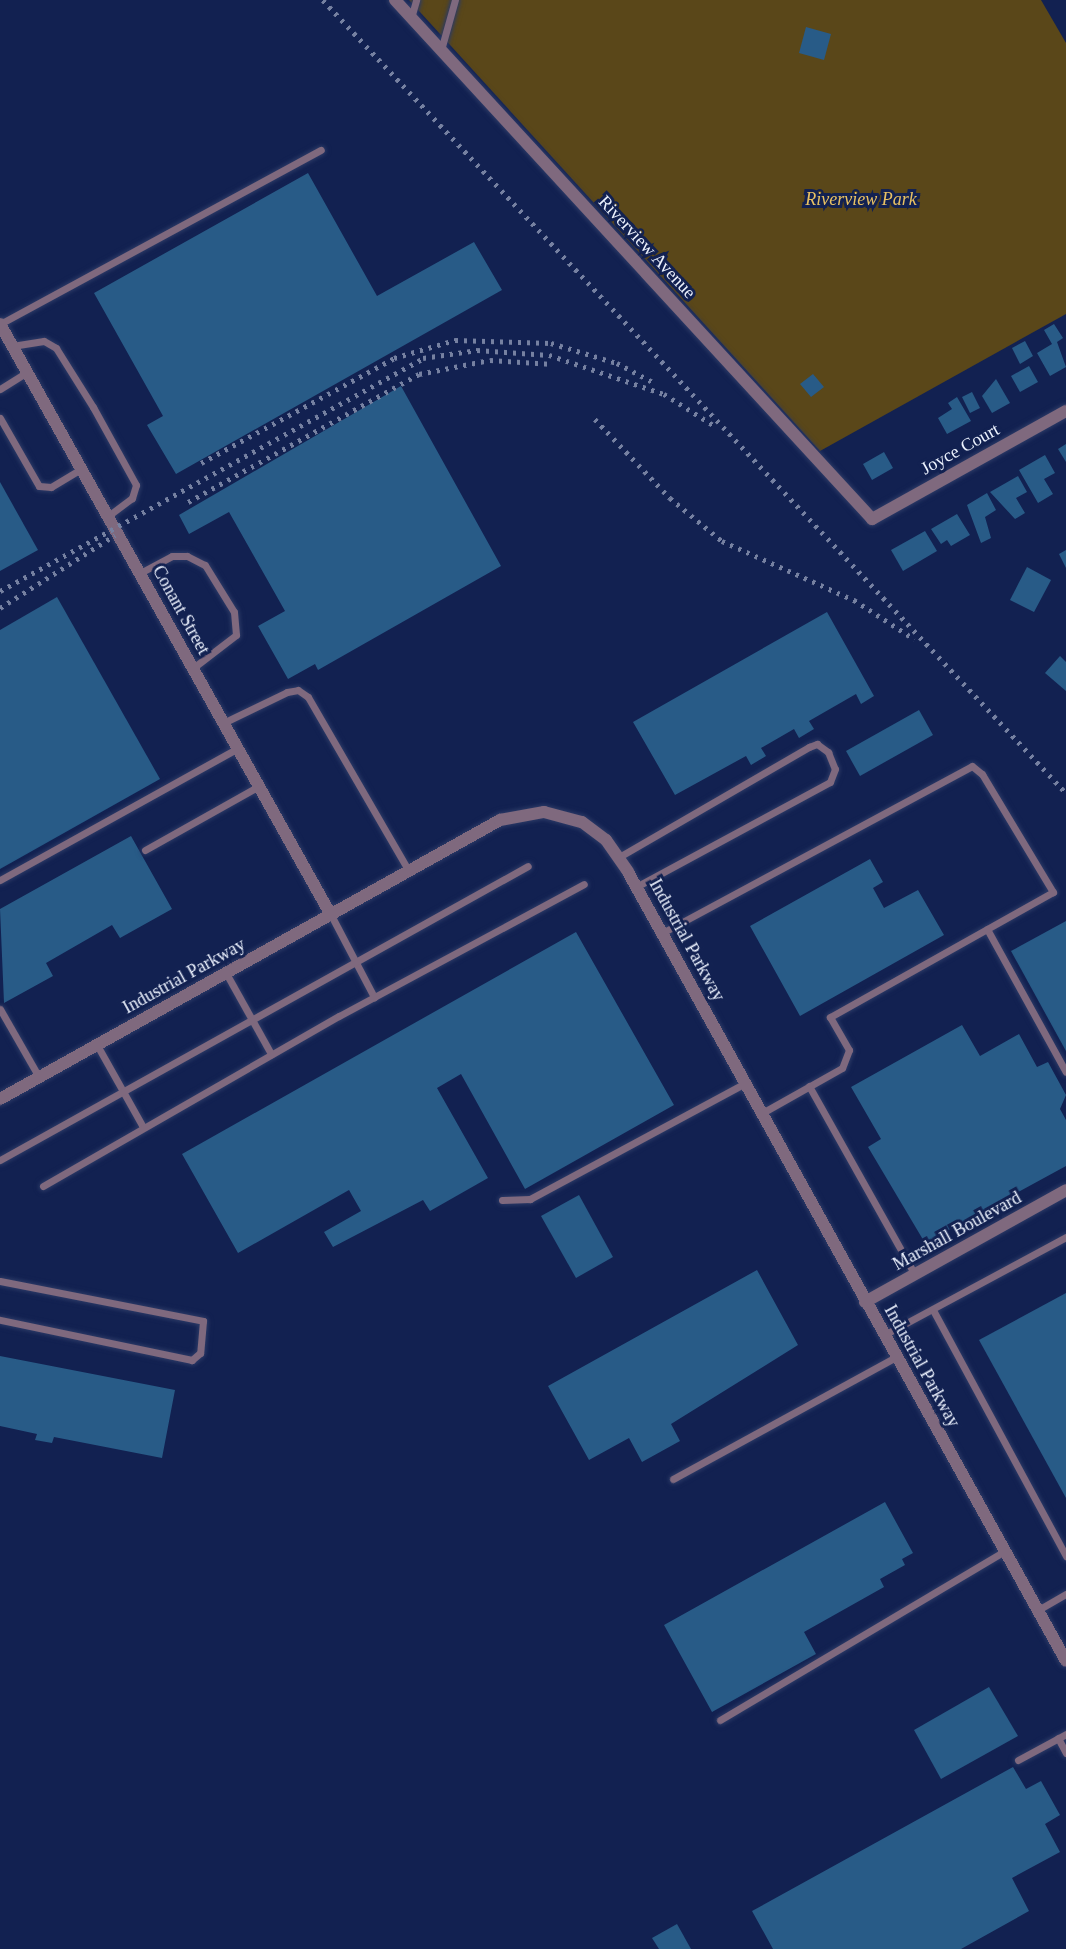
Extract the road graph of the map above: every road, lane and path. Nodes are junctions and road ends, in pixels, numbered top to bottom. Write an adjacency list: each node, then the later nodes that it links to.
1 (395, 0): 4 (street, Riverview Avenue)
2 (416, 0): 4 (lane)
3 (454, 0): 5 (lane)
4 (411, 18): 5 (street, Riverview Avenue)
5 (441, 50): 15 (street, Riverview Avenue)
6 (321, 150): 7 (lane)
7 (0, 324): 8 (street, Conant Street)
8 (12, 346): 9 (street, Conant Street); 14 (lane)
9 (27, 372): 10 (lane); 13 (street, Conant Street)
10 (0, 389)
11 (1066, 411): 15 (street, Joyce Court)
12 (0, 418): 13 (lane)
13 (81, 469): 14 (street, Conant Street)
14 (108, 516): 16 (street, Conant Street)
15 (872, 519)
16 (140, 573): 17 (street, Conant Street); 17 (lane)
17 (193, 668): 18 (street, Conant Street)
18 (223, 723): 19 (street, Conant Street); 24 (lane)
19 (238, 748): 20 (street, Conant Street); 25 (lane)
20 (259, 786): 21 (lane); 28 (street, Conant Street)
21 (144, 850)
22 (619, 857): 24 (street, Industrial Parkway); 27 (street, Industrial Parkway); 27 (lane)
23 (528, 866): 31 (lane)
24 (409, 871): 28 (street, Industrial Parkway)
25 (0, 880)
26 (584, 884): 33 (lane)
27 (636, 886): 30 (street, Industrial Parkway)
28 (331, 915): 31 (lane); 32 (street, Industrial Parkway)
29 (987, 929): 30 (lane); 38 (lane); 41 (lane)
30 (662, 933): 40 (street, Industrial Parkway)
31 (354, 960): 33 (lane); 35 (lane)
32 (226, 973): 35 (lane); 36 (street, Industrial Parkway)
33 (374, 997): 37 (lane)
34 (0, 1009): 39 (lane)
35 (252, 1019): 37 (lane); 42 (lane)
36 (97, 1045): 39 (street, Industrial Parkway); 42 (lane)
37 (272, 1054): 45 (lane)
38 (1066, 1072)
39 (39, 1077): 43 (street, Industrial Parkway)
40 (745, 1083): 44 (street, Industrial Parkway); 49 (lane)
41 (809, 1086): 44 (lane); 51 (lane)
42 (123, 1092): 45 (lane); 46 (lane)
43 (0, 1099)
44 (762, 1113): 53 (street, Industrial Parkway)
45 (143, 1127): 47 (lane)
46 (0, 1160)
47 (43, 1186)
48 (1066, 1190): 51 (street, Marshall Boulevard)
49 (502, 1200)
50 (1066, 1237): 54 (lane)
51 (916, 1276): 53 (street, Marshall Boulevard)
52 (0, 1281): 55 (lane)
53 (866, 1302): 56 (street, Industrial Parkway)
54 (933, 1310): 56 (lane); 60 (lane)
55 (0, 1320)
56 (884, 1335): 57 (street, Industrial Parkway)
57 (896, 1357): 58 (lane); 59 (street, Industrial Parkway)
58 (673, 1479)
59 (1005, 1551): 62 (street, Industrial Parkway); 64 (lane)
60 (1066, 1556)
61 (1066, 1593): 62 (lane)
62 (1038, 1610): 63 (street, Industrial Parkway)
63 (1066, 1661)
64 (720, 1720)
65 (1066, 1734): 66 (lane)
66 (1058, 1738): 67 (lane); 68 (lane)
67 (1066, 1754)
68 (1018, 1760)

